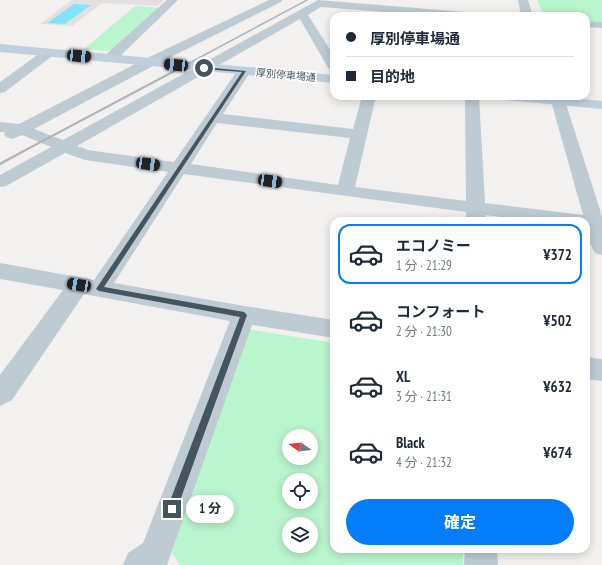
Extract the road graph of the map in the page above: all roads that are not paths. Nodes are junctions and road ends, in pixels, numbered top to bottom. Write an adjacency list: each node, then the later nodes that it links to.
1 (173, 0): 12 (street)
2 (252, 0): 5 (street)
3 (523, 0): 7 (street)
4 (323, 2): 5 (street); 6 (street)
5 (288, 8): 13 (street); 14 (street); 15 (street)
6 (406, 12)
7 (526, 12)
8 (590, 24): 9 (street)
9 (602, 26)
10 (0, 48): 11 (main road, 厚別停車場通)
11 (48, 53): 12 (main road, 厚別停車場通); 18 (street)
12 (109, 59): 14 (main road, 厚別停車場通)
13 (330, 61)
14 (148, 62): 15 (main road, 厚別停車場通); 26 (street)
15 (204, 68): 16 (main road, 厚別停車場通); 29 (street)
16 (244, 71): 17 (main road, 厚別停車場通); 24 (street)
17 (330, 79)
18 (0, 89)
19 (368, 100): 27 (street)
20 (472, 100): 33 (street)
21 (548, 100): 22 (main road)
22 (558, 101): 23 (main road); 35 (street)
23 (602, 106)
24 (214, 118): 27 (street); 30 (street)
25 (0, 127): 26 (street)
26 (21, 129): 28 (street); 29 (street)
27 (358, 134): 32 (street)
28 (0, 140)
29 (63, 147): 30 (street); 31 (street)
30 (180, 168): 32 (street); 39 (street)
31 (0, 182)
32 (345, 191): 33 (street)
33 (476, 215): 34 (street)
34 (508, 217)
35 (586, 217)
36 (590, 227): 37 (street)
37 (602, 248)
38 (0, 271): 39 (street)
39 (89, 287): 40 (street); 44 (street)
40 (244, 315): 41 (street); 46 (street)
41 (330, 328)
42 (590, 368): 43 (street)
43 (602, 370)
44 (0, 394)
45 (481, 553): 47 (street)
46 (152, 561)
47 (481, 565)

